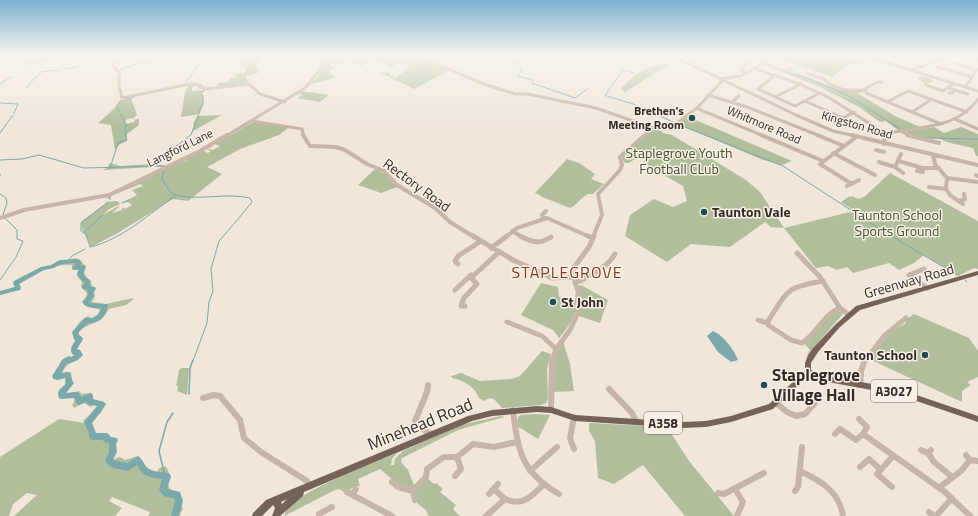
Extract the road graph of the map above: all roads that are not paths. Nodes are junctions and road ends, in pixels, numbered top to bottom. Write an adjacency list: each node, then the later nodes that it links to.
1 (119, 79): 31 (street)
2 (313, 79): 31 (street, Langford Lane)
3 (472, 79): 43 (street)
4 (726, 79): 11 (street)
5 (736, 79): 14 (street)
6 (770, 79): 27 (street)
7 (786, 79): 15 (street)
8 (820, 79): 19 (street)
9 (937, 79): 16 (street)
10 (971, 79): 17 (street)
11 (722, 80): 25 (street); 48 (street, Kingston Road)
12 (882, 82): 19 (street)
13 (925, 82): 18 (street)
14 (731, 83)
15 (800, 84): 22 (street); 27 (street)
16 (953, 84): 17 (street); 18 (street)
17 (965, 87): 21 (street)
18 (948, 88): 20 (street)
19 (865, 90): 33 (street)
20 (954, 90): 23 (street); 24 (street)
21 (978, 91)
22 (820, 93): 29 (street); 35 (street)
23 (949, 93)
24 (968, 94)
25 (708, 95): 32 (street); 34 (street)
26 (739, 96): 32 (street)
27 (775, 97): 29 (street)
28 (932, 99): 33 (street); 36 (street); 37 (street)
29 (805, 101): 38 (street)
30 (978, 101): 37 (street)
31 (285, 102): 40 (street, Langford Lane)
32 (732, 102): 52 (street)
33 (886, 102): 36 (street)
34 (696, 108): 43 (street); 58 (street, Whitmore Road)
35 (854, 112): 38 (street); 46 (street)
36 (912, 112): 41 (street)
37 (967, 112): 39 (street)
38 (843, 118): 42 (street)
39 (955, 119): 41 (street); 44 (street)
40 (252, 121): 78 (street, Langford Lane); 83 (street, Rectory Road)
41 (941, 124): 45 (street)
42 (864, 127)
43 (652, 128): 81 (street)
44 (978, 129)
45 (900, 131): 46 (street); 47 (street)
46 (886, 134): 51 (street)
47 (906, 135): 49 (street); 50 (street)
48 (855, 138): 51 (street, Kingston Road); 52 (street)
49 (905, 140)
50 (939, 143)
51 (882, 144): 53 (street); 56 (street, Kingston Road)
52 (844, 146): 54 (street)
53 (876, 150)
54 (833, 153): 58 (street); 66 (street)
55 (902, 156): 57 (street)
56 (933, 156): 60 (street, Kingston Road); 62 (street)
57 (899, 162): 61 (street); 64 (street)
58 (822, 163): 70 (street, Whitmore Road)
59 (882, 163): 61 (street)
60 (978, 165)
61 (895, 167): 65 (street)
62 (939, 168): 64 (street); 67 (street)
63 (917, 171): 64 (street)
64 (924, 171)
65 (903, 172)
66 (875, 175)
67 (947, 178): 69 (street); 73 (street)
68 (859, 180): 70 (street)
69 (978, 182)
70 (852, 184): 71 (street)
71 (847, 186)
72 (930, 186): 73 (street)
73 (946, 189): 75 (street)
74 (971, 198): 75 (street)
75 (958, 201): 76 (street)
76 (963, 204)
77 (546, 211): 79 (street)
78 (0, 218)
79 (544, 219): 80 (street); 81 (street)
80 (512, 231): 82 (street); 84 (street)
81 (593, 238): 91 (street)
82 (550, 239)
83 (481, 241): 84 (street, Rectory Road); 88 (street)
84 (491, 248): 85 (street, Rectory Road)
85 (498, 251): 91 (street, Rectory Road); 95 (street); 96 (street)
86 (797, 253): 92 (street)
87 (615, 254): 93 (street)
88 (458, 264)
89 (921, 268): 94 (street)
90 (978, 274): 94 (main road, Greenway Road / A358)
91 (573, 277): 93 (street)
92 (823, 280): 97 (street); 102 (street)
93 (575, 283): 103 (street)
94 (927, 288): 98 (main road, Greenway Road / A358)
95 (455, 290)
96 (465, 306)
97 (840, 308): 98 (street); 102 (street)
98 (848, 315): 104 (main road, Greenway Road / A358)
99 (906, 318): 106 (street)
100 (758, 320): 102 (street)
101 (507, 322): 103 (street)
102 (767, 323)
103 (556, 349): 112 (street)
104 (808, 372): 106 (main road, A3027); 109 (main road, A358)
105 (428, 385): 119 (street)
106 (860, 385): 115 (main road, A3027)
107 (609, 389): 116 (street)
108 (203, 398): 139 (street)
109 (776, 403): 110 (street); 116 (main road, A358)
110 (814, 406)
111 (513, 410): 112 (main road, Minehead Road / A358); 119 (main road, Minehead Road / A358); 120 (street)
112 (551, 410): 113 (main road, A358)
113 (574, 418): 116 (main road, A358); 123 (street)
114 (859, 419): 118 (street)
115 (978, 420)
116 (636, 421)
117 (835, 434): 118 (street)
118 (863, 434): 125 (street)
119 (432, 435): 139 (main road, Minehead Road / A358)
120 (516, 442): 126 (street); 130 (street)
121 (557, 447): 130 (street)
122 (802, 447): 131 (street)
123 (574, 449)
124 (921, 450): 134 (street)
125 (893, 456): 129 (street); 138 (street)
126 (457, 457): 133 (street); 142 (street)
127 (978, 461): 134 (street)
128 (860, 467): 129 (street)
129 (881, 470): 137 (street)
130 (530, 471): 136 (street)
131 (800, 471): 143 (street); 160 (street)
132 (764, 473): 141 (street)
133 (455, 476)
134 (951, 476): 138 (street)
135 (392, 482): 142 (street)
136 (543, 485): 146 (street); 148 (street)
137 (892, 487)
138 (940, 487): 147 (street)
139 (307, 488): 150 (main road, Minehead Road / A358); 153 (main road, Minehead Road / A358)
140 (494, 489): 148 (street)
141 (735, 489): 145 (street); 159 (street)
142 (413, 491): 149 (street)
143 (795, 491)
144 (352, 492): 157 (street)
145 (718, 493)
146 (559, 494)
147 (952, 498): 154 (street); 161 (street)
148 (505, 499): 158 (street)
149 (415, 500)
150 (276, 502): 152 (main road, A358); 153 (main road, A358)
151 (332, 507): 156 (street)
152 (264, 512): 155 (main road, A358)
153 (279, 514)
154 (933, 515)
155 (256, 516)
156 (318, 516)
157 (392, 516)
158 (486, 516)
159 (737, 516)
160 (843, 516)
161 (970, 516)

